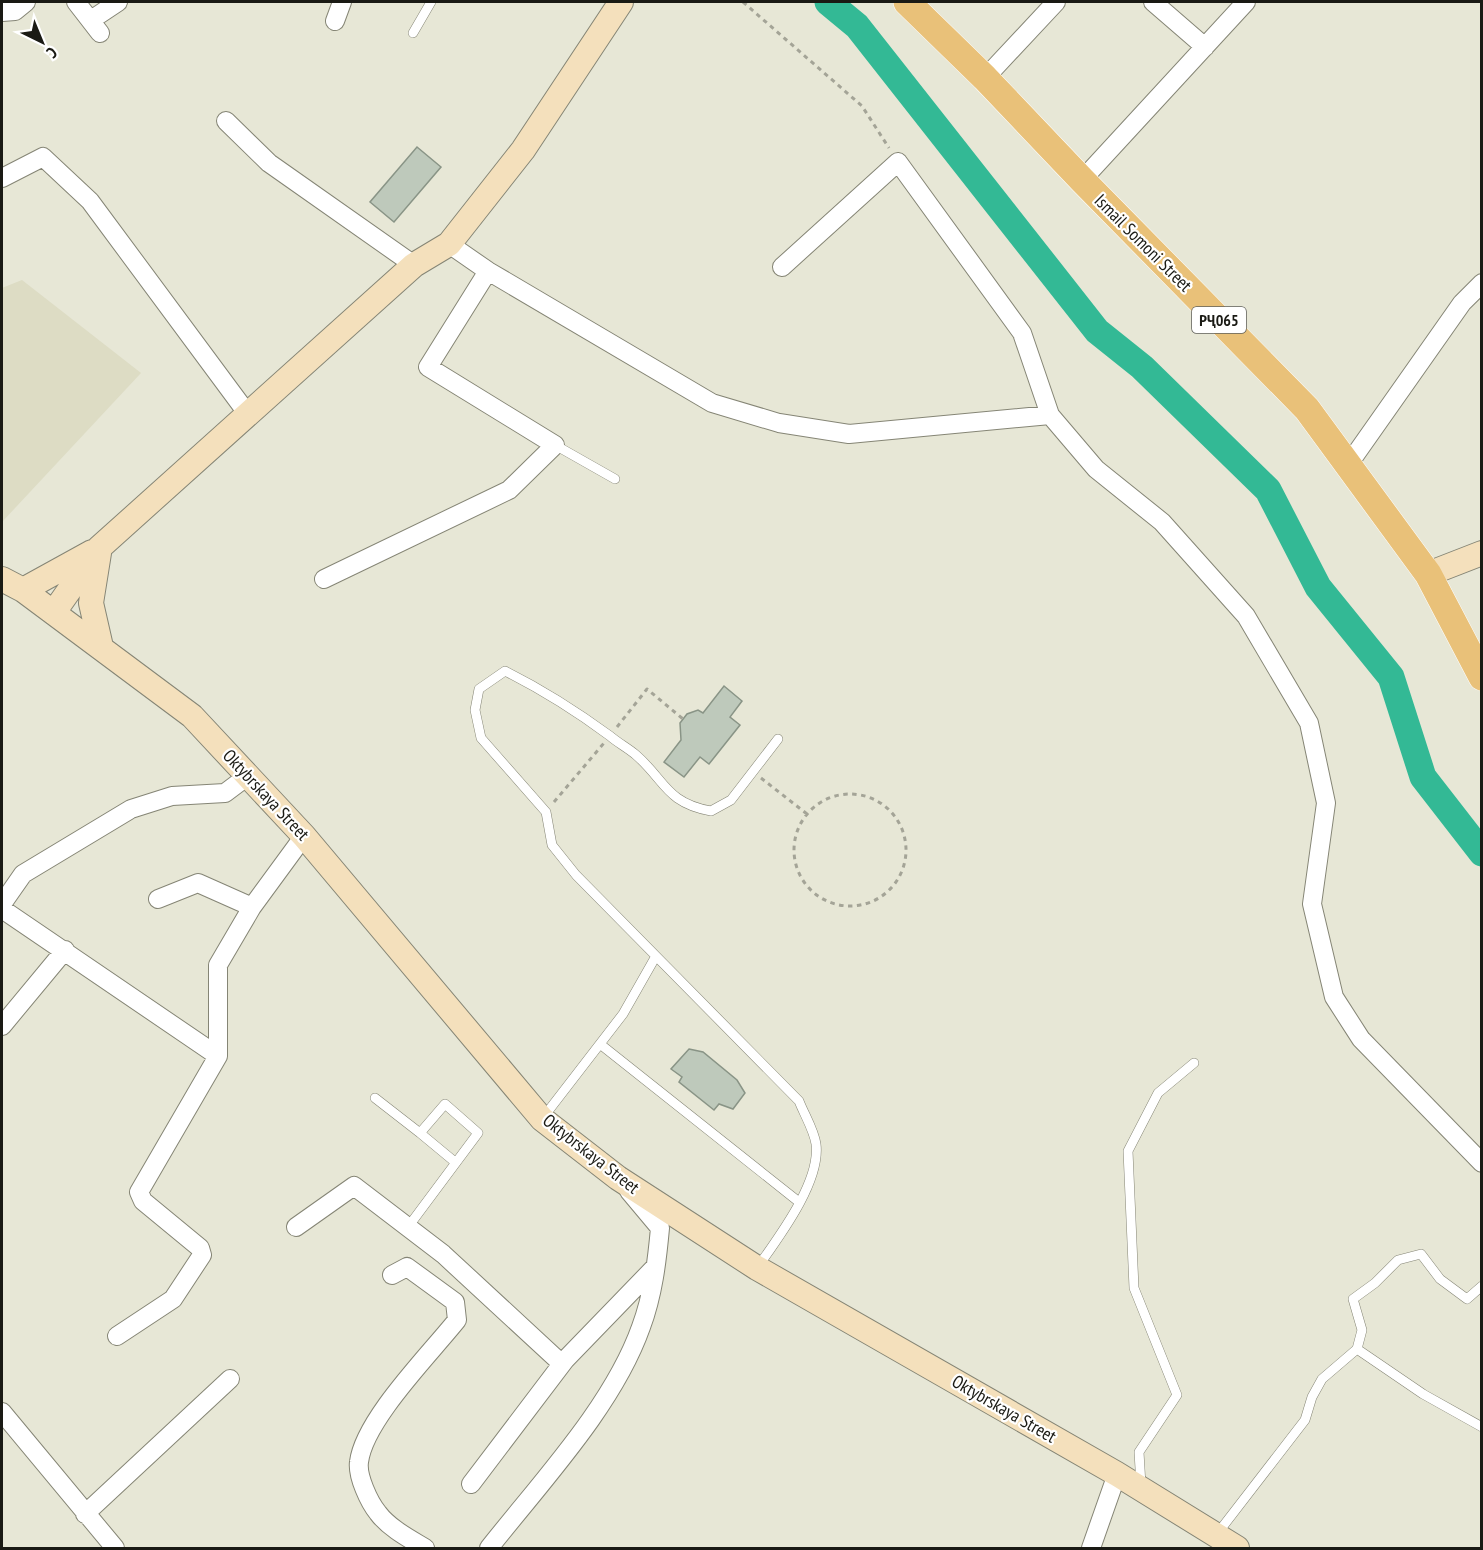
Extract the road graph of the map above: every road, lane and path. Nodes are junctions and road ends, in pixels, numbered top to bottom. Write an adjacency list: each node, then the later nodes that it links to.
1 (26, 2): 12 (street)
2 (76, 2): 3 (street)
3 (118, 2)
4 (342, 2): 13 (street)
5 (430, 2): 14 (lane)
6 (621, 2): 21 (main road)
7 (742, 2): 18 (path)
8 (907, 2): 16 (main road, Ismail Somoni Street / РҶ065)
9 (1056, 2): 16 (street)
10 (1153, 2): 15 (street)
11 (1246, 2): 15 (street)
12 (2, 12)
13 (335, 21)
14 (413, 33)
15 (1205, 47): 20 (street)
16 (986, 78): 20 (main road, Ismail Somoni Street / РҶ065)
17 (226, 121): 22 (street)
18 (898, 162): 23 (street); 27 (street)
19 (2, 178): 26 (street)
20 (1082, 180): 29 (main road, Ismail Somoni Street / РҶ065)
21 (449, 244): 22 (main road); 24 (street)
22 (414, 265): 26 (main road)
23 (782, 267)
24 (488, 271): 27 (street); 28 (street)
25 (1482, 283): 29 (street)
26 (247, 413): 31 (main road)
27 (1050, 415): 62 (street)
28 (555, 445): 30 (lane); 35 (street)
29 (1348, 465): 33 (main road, Ismail Somoni Street / РҶ065)
30 (615, 479)
31 (99, 548): 36 (main road); 37 (main road); 38 (main road)
32 (1482, 553): 33 (main road)
33 (1428, 574): 39 (main road, Ismail Somoni Street / РҶ065)
34 (2, 579): 36 (main road, Oktybrskaya Street)
35 (324, 579)
36 (23, 590): 37 (main road, Oktybrskaya Street)
37 (54, 612): 38 (main road, Oktybrskaya Street)
38 (102, 647): 44 (main road, Oktybrskaya Street)
39 (1482, 677)
40 (683, 718): 41 (path)
41 (610, 736): 43 (lane); 45 (path); 45 (lane)
42 (778, 739): 43 (lane)
43 (753, 771): 46 (path)
44 (249, 775): 47 (main road, Oktybrskaya Street); 49 (street)
45 (546, 812): 53 (lane)
46 (807, 814): 46 (path)
47 (304, 836): 50 (street); 59 (main road, Oktybrskaya Street)
48 (158, 899): 50 (street)
49 (2, 904)
50 (252, 907): 56 (street)
51 (2, 909): 52 (street)
52 (65, 950): 54 (street); 56 (street)
53 (656, 956): 55 (lane); 64 (lane)
54 (2, 1026)
55 (600, 1044): 59 (lane); 64 (lane)
56 (218, 1056): 71 (street)
57 (1194, 1063): 79 (lane)
58 (375, 1098): 60 (lane)
59 (542, 1119): 63 (main road, Oktybrskaya Street)
60 (420, 1133): 61 (lane); 61 (lane)
61 (455, 1162): 66 (lane)
62 (1482, 1163)
63 (618, 1178): 67 (street); 68 (main road, Oktybrskaya Street)
64 (800, 1202): 68 (lane)
65 (296, 1227): 66 (street)
66 (408, 1227): 73 (street)
67 (657, 1265): 73 (street); 84 (street)
68 (757, 1268): 77 (main road, Oktybrskaya Street)
69 (392, 1275): 83 (street)
70 (1482, 1286): 72 (lane)
71 (117, 1336)
72 (1357, 1349): 76 (lane); 81 (lane)
73 (562, 1364): 78 (street)
74 (230, 1379): 80 (street)
75 (2, 1412): 80 (street)
76 (1482, 1427)
77 (1117, 1474): 79 (main road, Oktybrskaya Street); 85 (street)
78 (471, 1484)
79 (1142, 1490): 81 (main road, Oktybrskaya Street)
80 (85, 1514): 82 (street)
81 (1216, 1536): 86 (main road, Oktybrskaya Street)
82 (115, 1548)
83 (425, 1548)
84 (489, 1548)
85 (1090, 1548)
86 (1237, 1548)

